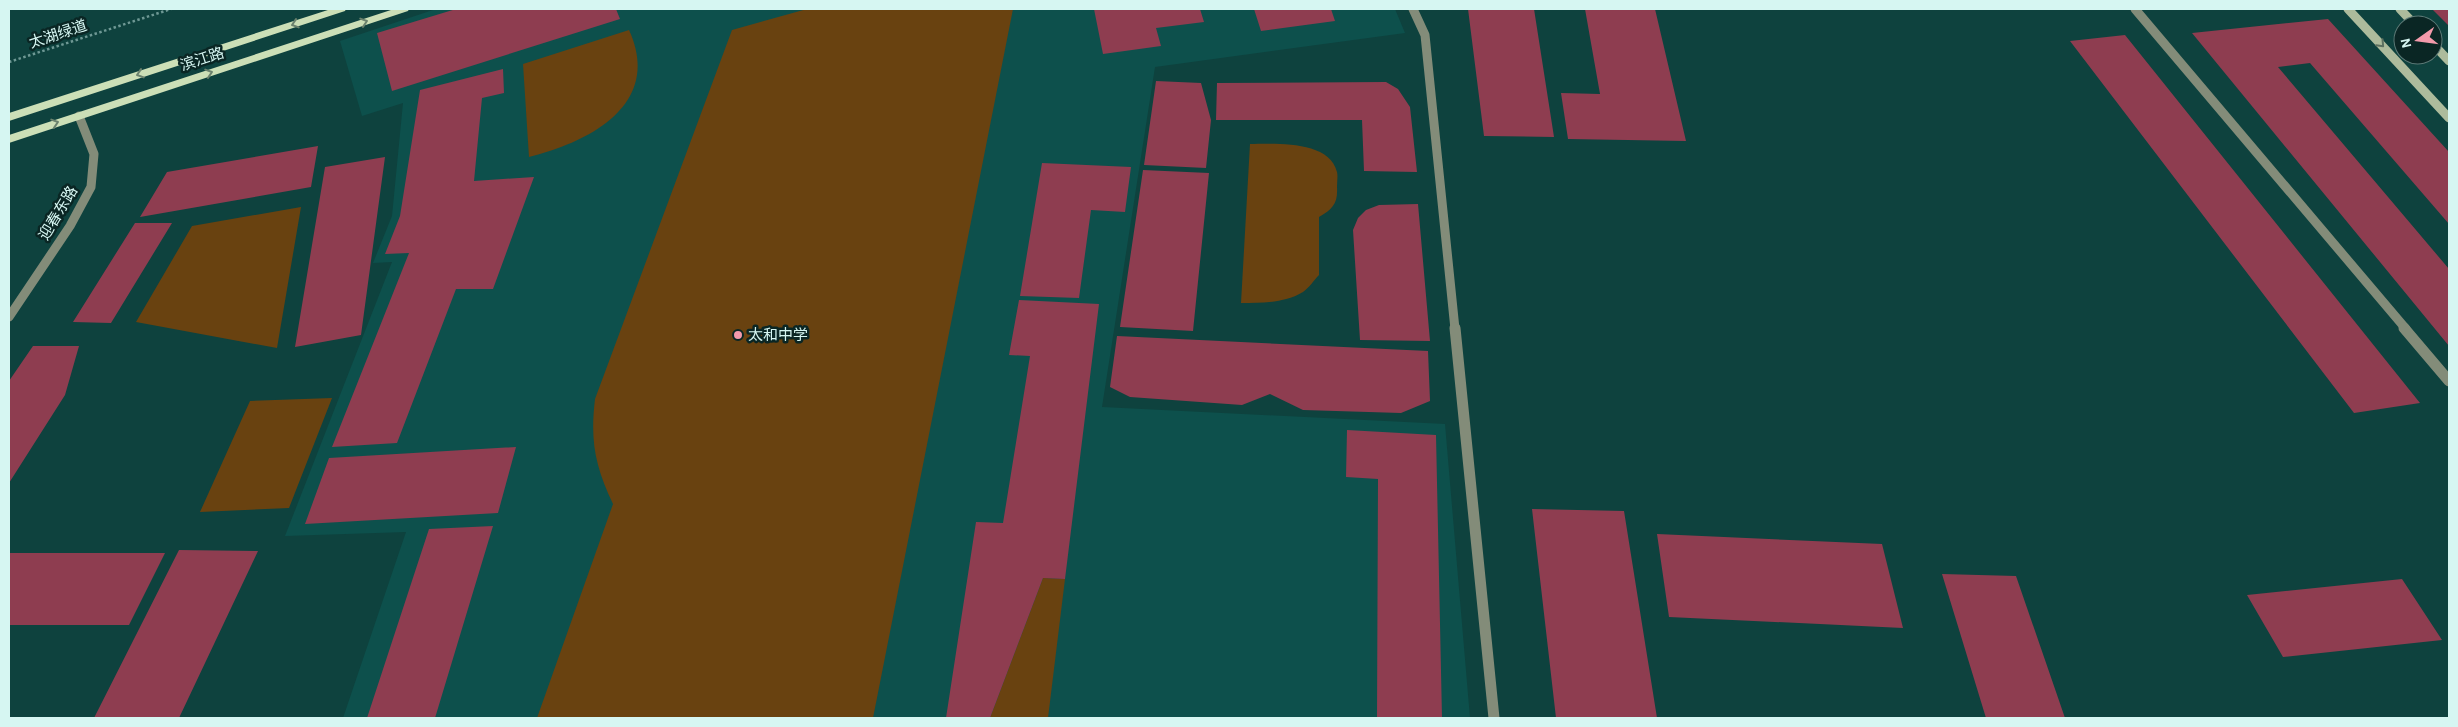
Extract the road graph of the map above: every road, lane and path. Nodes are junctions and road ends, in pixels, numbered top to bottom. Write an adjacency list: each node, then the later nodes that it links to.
1 (171, 9): 7 (path, 太湖绿道)
2 (341, 9): 9 (main road, 滨江路, one-way to 9)
3 (404, 9): 8 (main road, 滨江路, one-way to 3)
4 (1414, 9): 14 (street)
5 (2136, 9): 13 (street)
6 (2348, 9): 10 (main road, one-way to 10)
7 (9, 62)
8 (78, 116): 11 (main road, 滨江路, one-way to 8); 12 (street, 迎春东路)
9 (9, 117)
10 (2449, 118)
11 (9, 139)
12 (9, 317)
13 (2449, 381)
14 (1494, 718)

